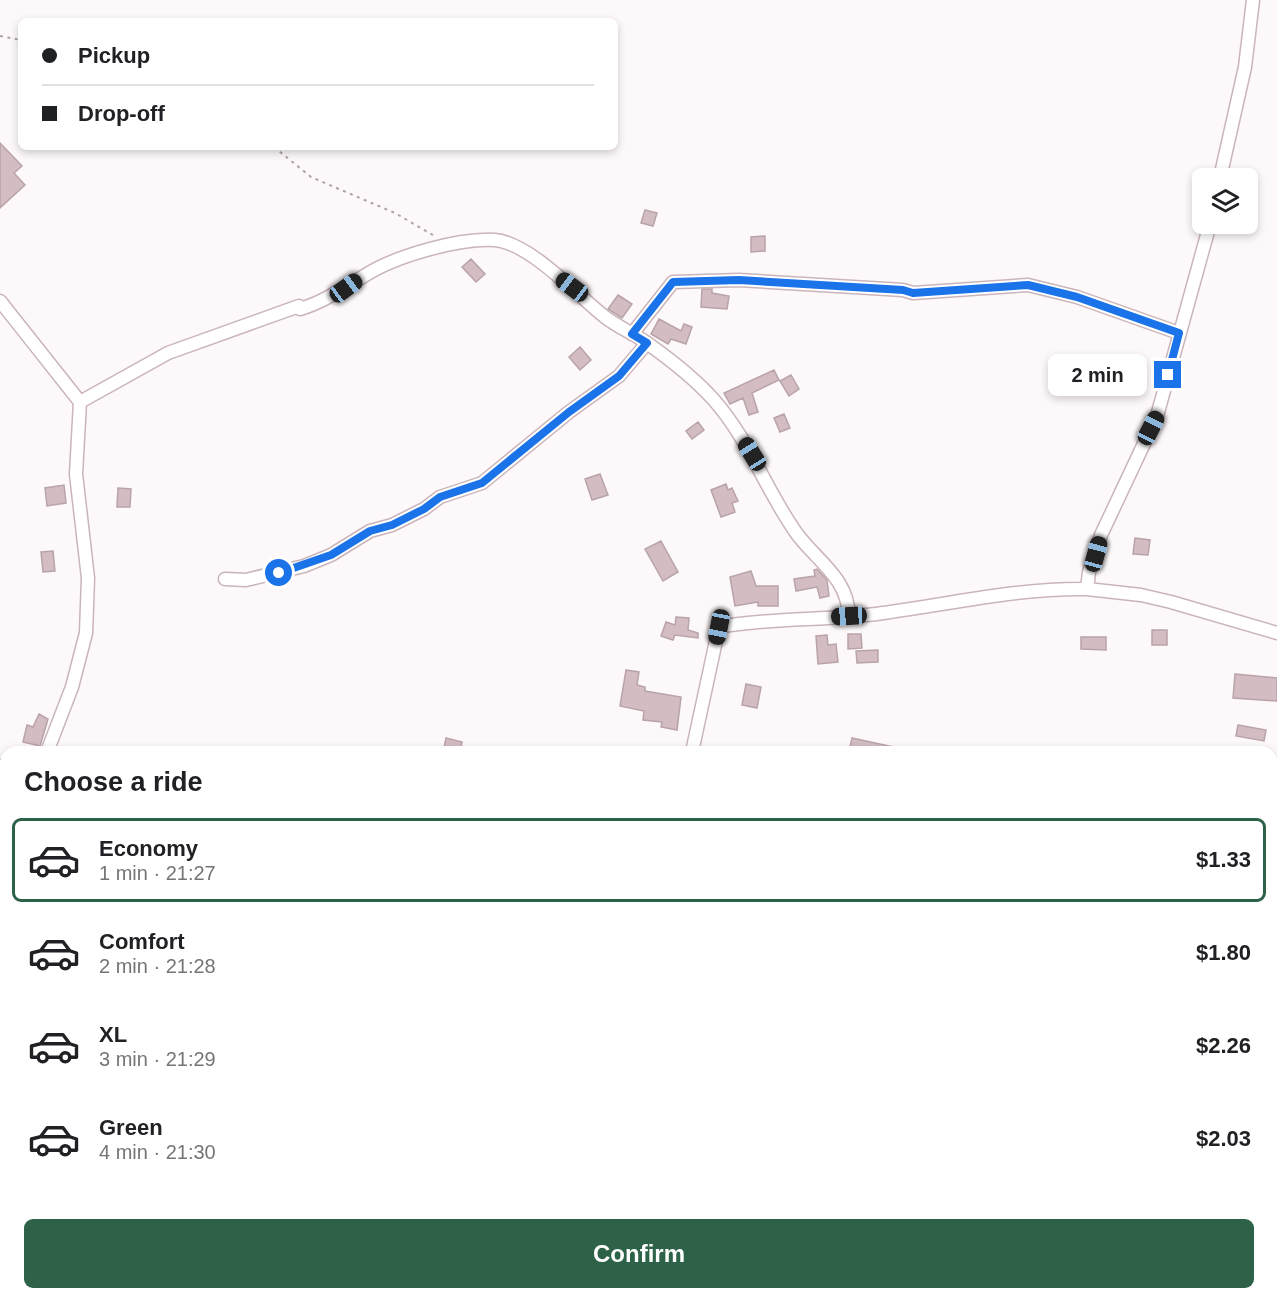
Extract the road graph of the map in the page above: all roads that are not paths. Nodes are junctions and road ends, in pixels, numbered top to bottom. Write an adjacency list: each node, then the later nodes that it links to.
1 (1253, 0): 2 (street)
2 (1222, 168)
3 (1207, 234): 5 (street)
4 (0, 301): 8 (street)
5 (1179, 333): 6 (street); 10 (street)
6 (632, 334): 7 (street); 8 (street)
7 (647, 343): 9 (street); 11 (street)
8 (80, 402): 13 (street)
9 (225, 579)
10 (1087, 589): 11 (street); 12 (street)
11 (849, 616): 14 (street)
12 (1277, 633)
13 (49, 746)
14 (693, 746)

